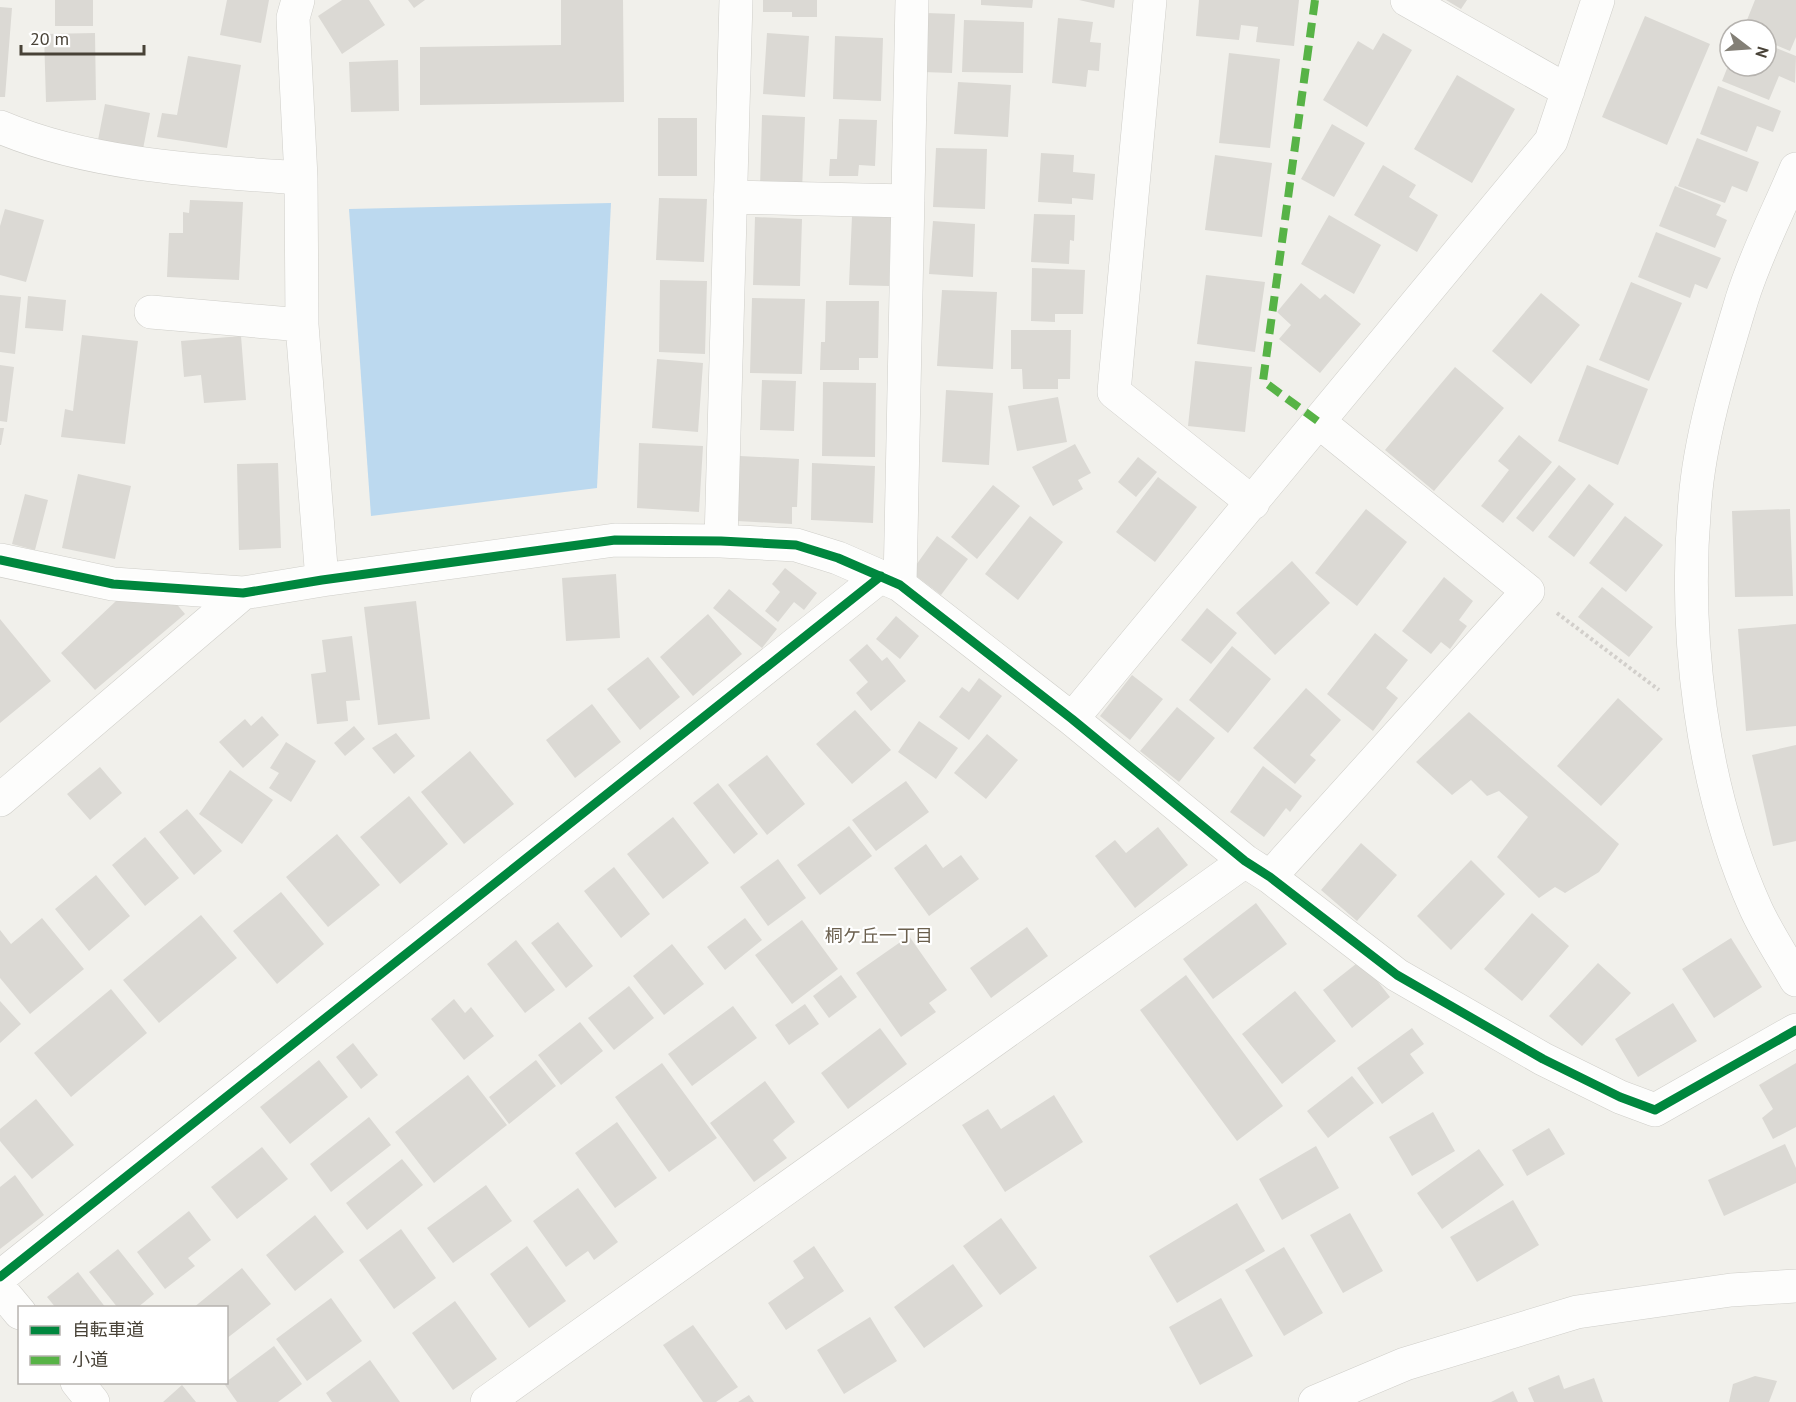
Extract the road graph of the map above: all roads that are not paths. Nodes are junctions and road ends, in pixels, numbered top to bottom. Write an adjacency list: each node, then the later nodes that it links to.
1 (297, 0): 10 (street)
2 (736, 0): 11 (street)
3 (912, 0): 12 (street)
4 (1150, 0): 16 (street)
5 (1407, 0): 7 (street)
6 (1598, 0): 7 (street)
7 (1568, 91): 15 (street)
8 (0, 127): 10 (street)
9 (1796, 169): 25 (street)
10 (301, 178): 14 (street)
11 (730, 197): 12 (street); 17 (street)
12 (908, 201): 20 (street)
13 (151, 312): 14 (street)
14 (302, 325): 19 (street)
15 (1319, 422): 16 (street); 24 (street)
16 (1253, 503): 22 (street)
17 (721, 541): 19 (street); 20 (street)
18 (0, 560): 21 (street)
19 (322, 580): 21 (street)
20 (891, 580): 22 (street); 27 (street)
21 (243, 593): 23 (street)
22 (1072, 719): 24 (street)
23 (0, 800)
24 (1257, 868): 26 (street); 33 (street)
25 (1796, 980)
26 (1796, 1030)
27 (0, 1277)
28 (1796, 1286): 34 (street)
29 (0, 1289): 30 (street)
30 (18, 1311)
31 (78, 1384): 32 (street)
32 (93, 1402)
33 (487, 1402)
34 (1315, 1402)

